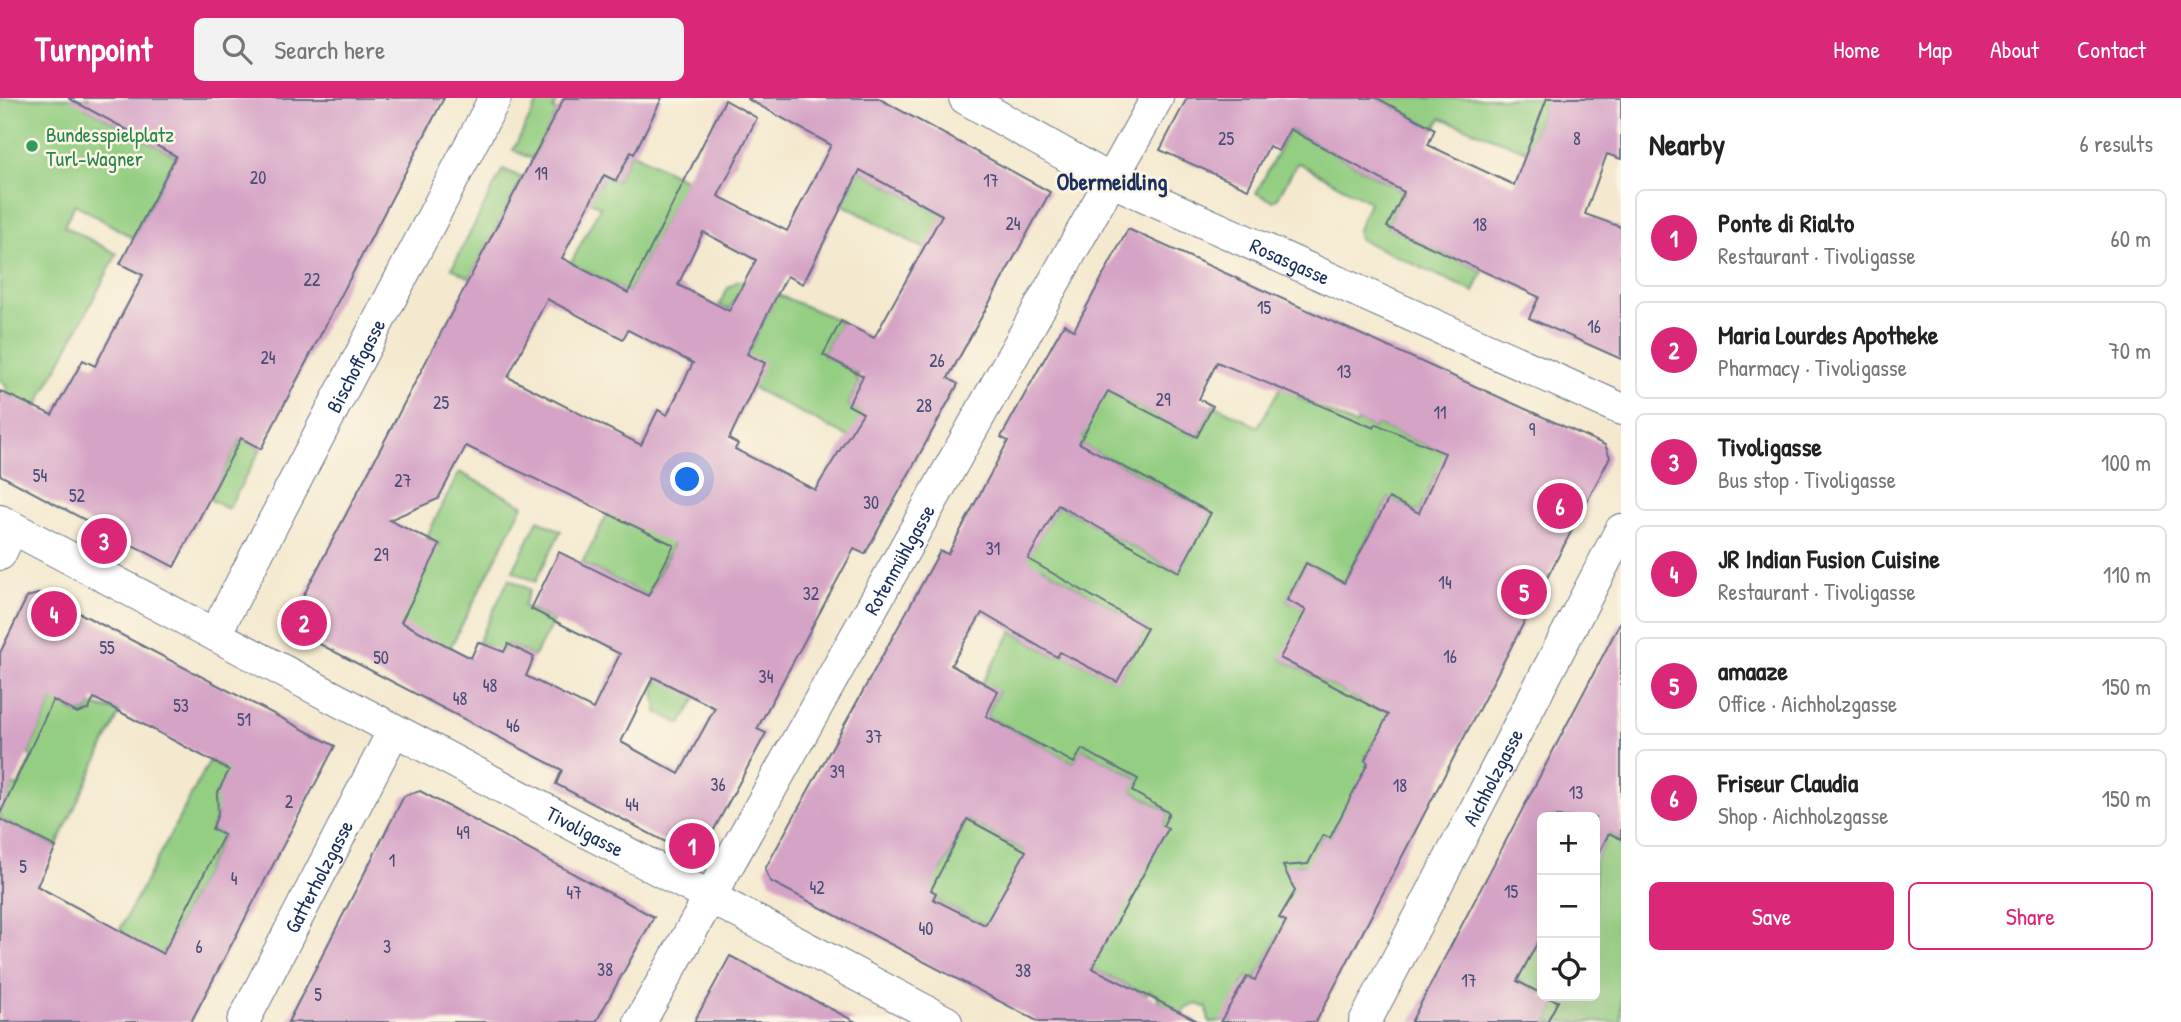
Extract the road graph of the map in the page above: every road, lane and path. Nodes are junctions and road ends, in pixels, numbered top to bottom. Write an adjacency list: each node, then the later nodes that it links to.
1 (495, 98): 8 (street, Bischoffgasse)
2 (965, 98): 4 (street, Rosasgasse)
3 (1157, 98): 4 (street, Rotenmühlgasse)
4 (1112, 181): 5 (street, Rosasgasse); 10 (street, Rotenmühlgasse)
5 (1621, 409)
6 (1621, 530): 14 (street, Aichholzgasse)
7 (4, 534): 8 (street, Tivoligasse)
8 (215, 635): 9 (street, Tivoligasse)
9 (394, 730): 10 (street, Tivoligasse); 11 (street, Gatterholzgasse)
10 (711, 897): 12 (street, Rotenmühlgasse); 13 (street, Tivoligasse)
11 (243, 1022)
12 (640, 1022)
13 (946, 1022)
14 (1364, 1022)

